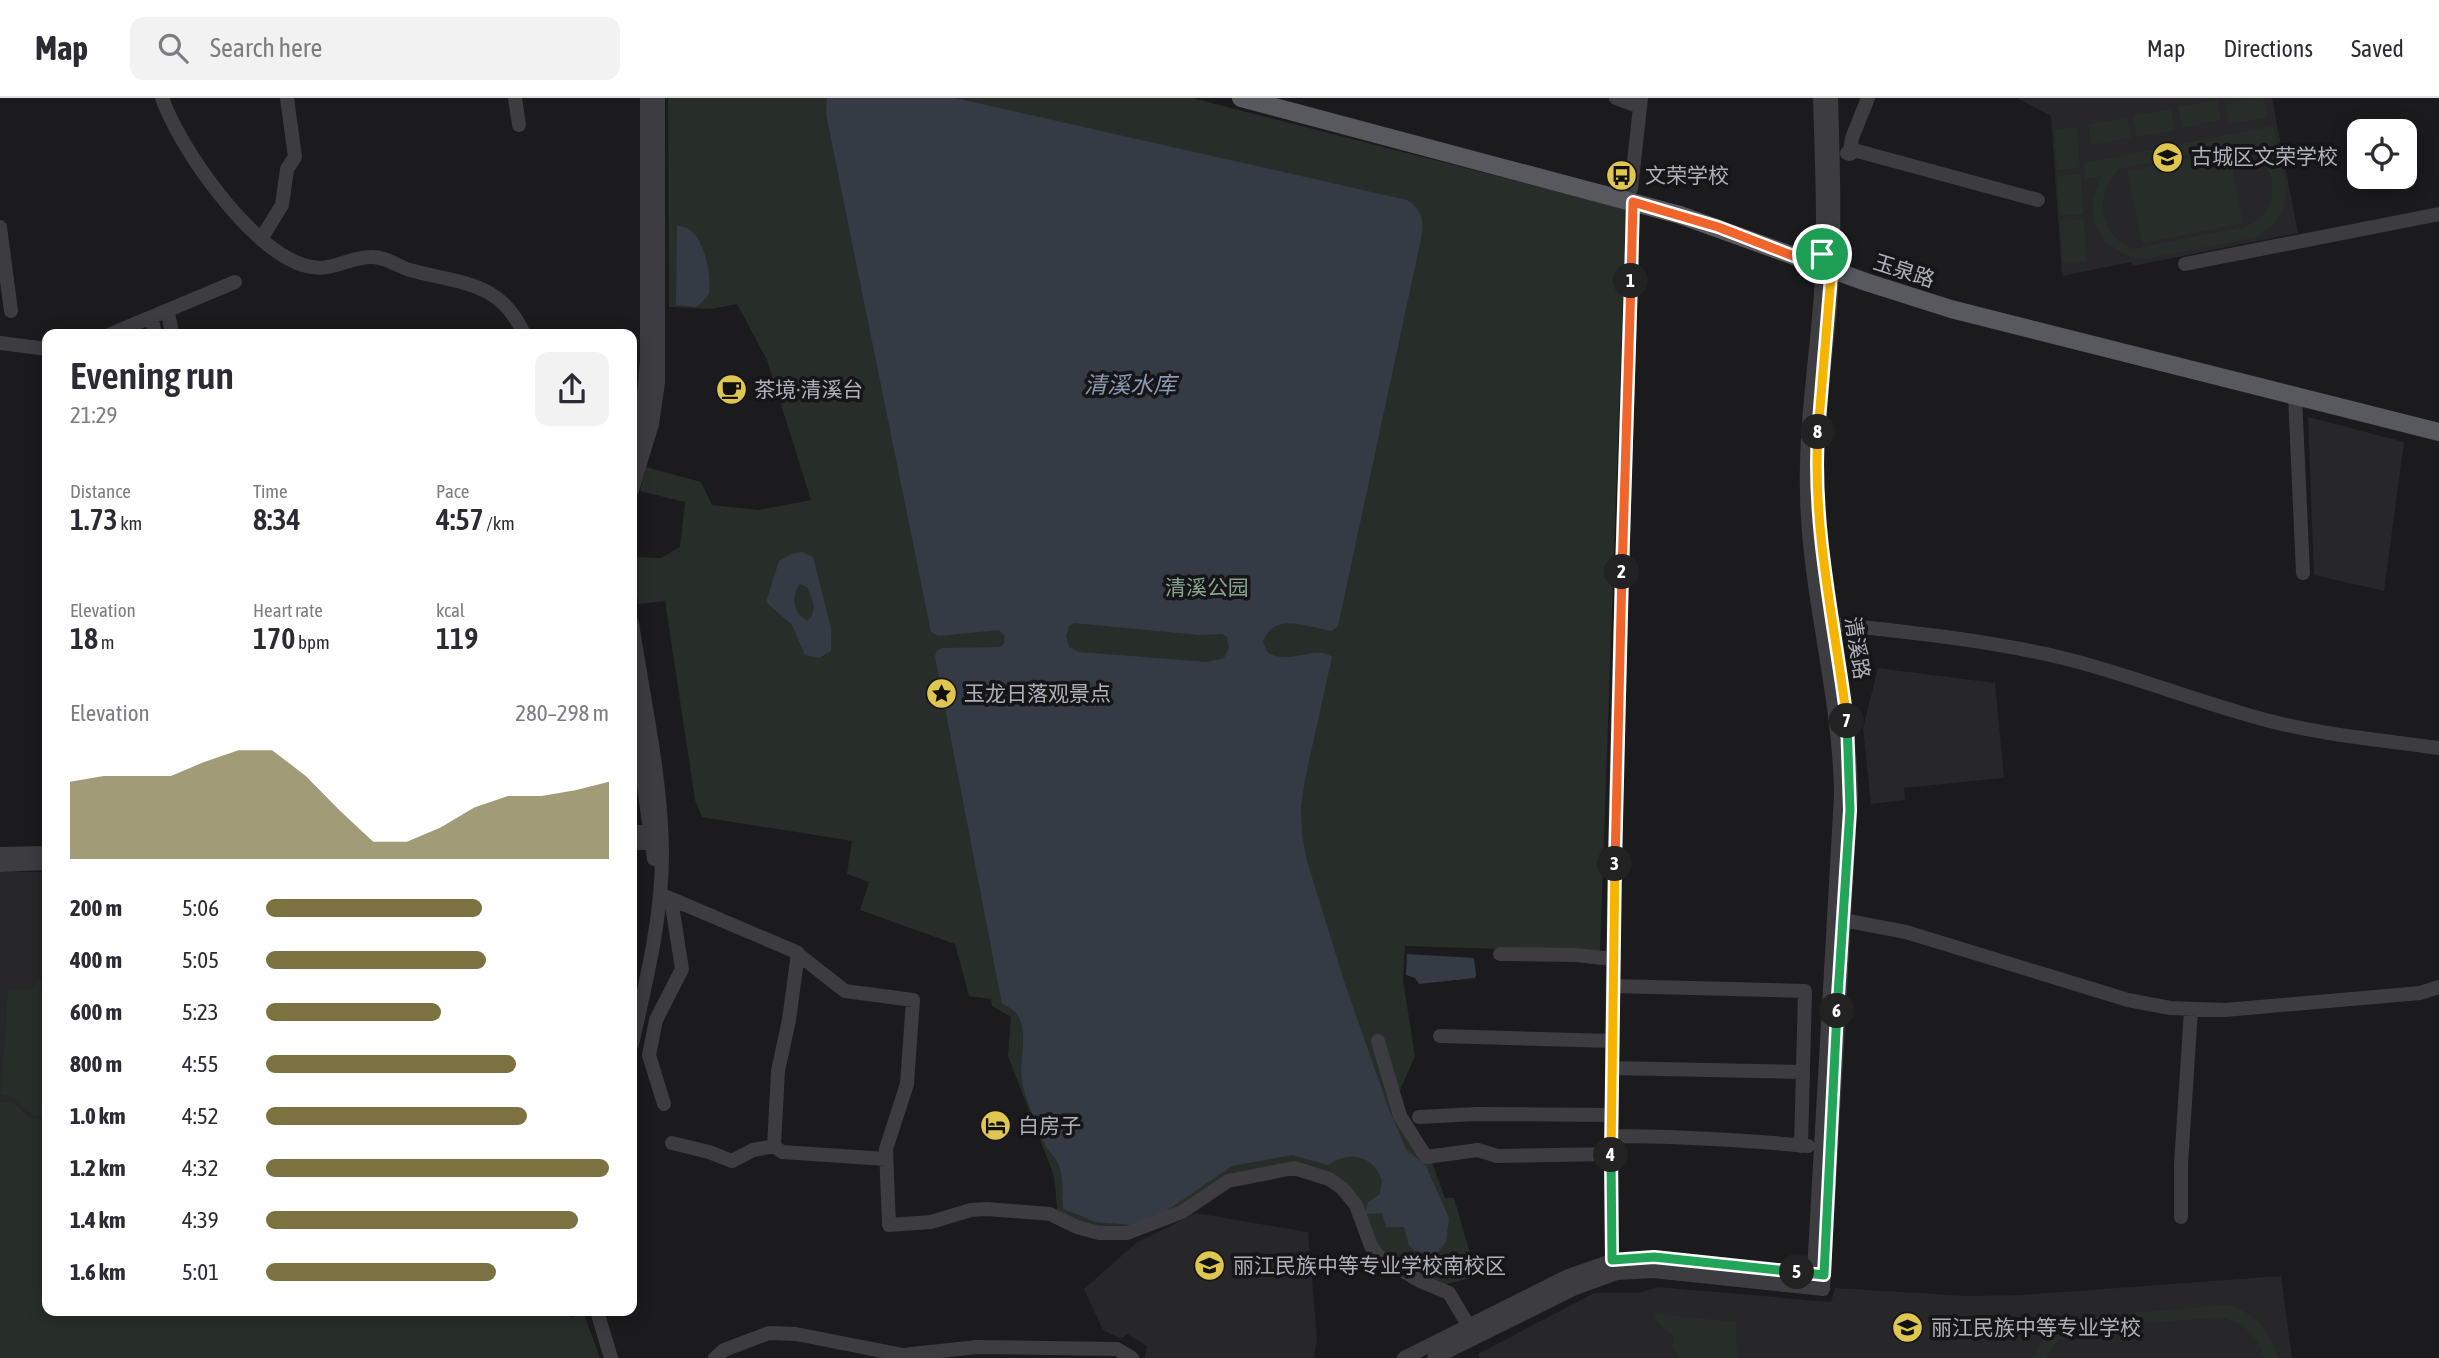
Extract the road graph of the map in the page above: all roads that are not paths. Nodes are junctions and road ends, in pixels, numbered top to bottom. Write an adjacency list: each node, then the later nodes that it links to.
1 (162, 98): 20 (street)
2 (287, 98): 20 (street)
3 (515, 98): 13 (street)
4 (646, 98): 34 (street)
5 (658, 98): 37 (street)
6 (1241, 98): 16 (main road, 玉泉路)
7 (1287, 98): 16 (main road, 玉泉路)
8 (1616, 98): 12 (street)
9 (1820, 98): 21 (street, 清溪路)
10 (1831, 98): 15 (street, 清溪路)
11 (1868, 98): 14 (street)
12 (1640, 103): 16 (street)
13 (519, 125)
14 (1850, 149): 15 (street); 17 (street)
15 (1832, 152): 21 (street, 清溪路)
16 (1632, 195): 21 (main road, 玉泉路); 55 (street)
17 (2038, 200)
18 (2439, 214): 22 (street)
19 (0, 227): 24 (street)
20 (261, 239): 30 (street)
21 (1827, 262): 33 (main road, 玉泉路); 35 (main road, 玉泉路); 39 (street, 清溪路); 74 (street, 清溪路)
22 (2185, 264)
23 (235, 282): 25 (street)
24 (11, 311)
25 (168, 313): 26 (street); 29 (street)
26 (152, 319): 27 (street); 28 (street)
27 (125, 329)
28 (154, 329)
29 (171, 329)
30 (521, 329)
31 (0, 343): 32 (street)
32 (42, 348)
33 (2295, 396): 36 (main road, 玉泉路); 38 (street)
34 (637, 414)
35 (2439, 420)
36 (2439, 432)
37 (637, 474)
38 (2303, 573)
39 (1832, 624): 42 (street); 52 (street, 清溪路)
40 (637, 665): 44 (street)
41 (637, 727): 44 (street)
42 (2439, 748)
43 (637, 833): 44 (street)
44 (657, 837): 45 (street); 50 (street); 51 (street)
45 (637, 842)
46 (42, 853): 47 (street)
47 (0, 854)
48 (42, 863): 49 (street)
49 (0, 865)
50 (666, 897): 51 (street); 53 (street); 61 (street)
51 (658, 913): 59 (street)
52 (1843, 920): 58 (street); 79 (street, 清溪路)
53 (798, 953): 72 (street); 76 (street)
54 (1500, 954): 55 (street)
55 (1614, 959): 56 (street)
56 (1613, 986): 64 (street); 66 (street)
57 (2439, 987): 58 (street)
58 (2192, 1010): 77 (street)
59 (637, 1019)
60 (637, 1029): 61 (street)
61 (652, 1033): 67 (street)
62 (1440, 1036): 64 (street)
63 (1378, 1041): 75 (street)
64 (1612, 1041): 65 (street)
65 (1612, 1068): 66 (street); 68 (street)
66 (1803, 1072): 73 (street)
67 (664, 1104)
68 (1611, 1115): 69 (street); 70 (street)
69 (1419, 1117)
70 (1611, 1136): 73 (street); 75 (street)
71 (672, 1143): 72 (street)
72 (775, 1146): 76 (street)
73 (1801, 1146): 74 (street)
74 (1820, 1147): 79 (street, 清溪路)
75 (1611, 1154): 78 (street)
76 (886, 1159): 81 (street)
77 (2181, 1217)
78 (1612, 1260): 79 (street); 81 (street)
79 (1819, 1281): 86 (street)
80 (598, 1316): 82 (street)
81 (1468, 1325): 85 (street)
82 (611, 1358)
83 (715, 1358): 84 (street)
84 (1132, 1358)
85 (1404, 1358)
86 (1434, 1358)

